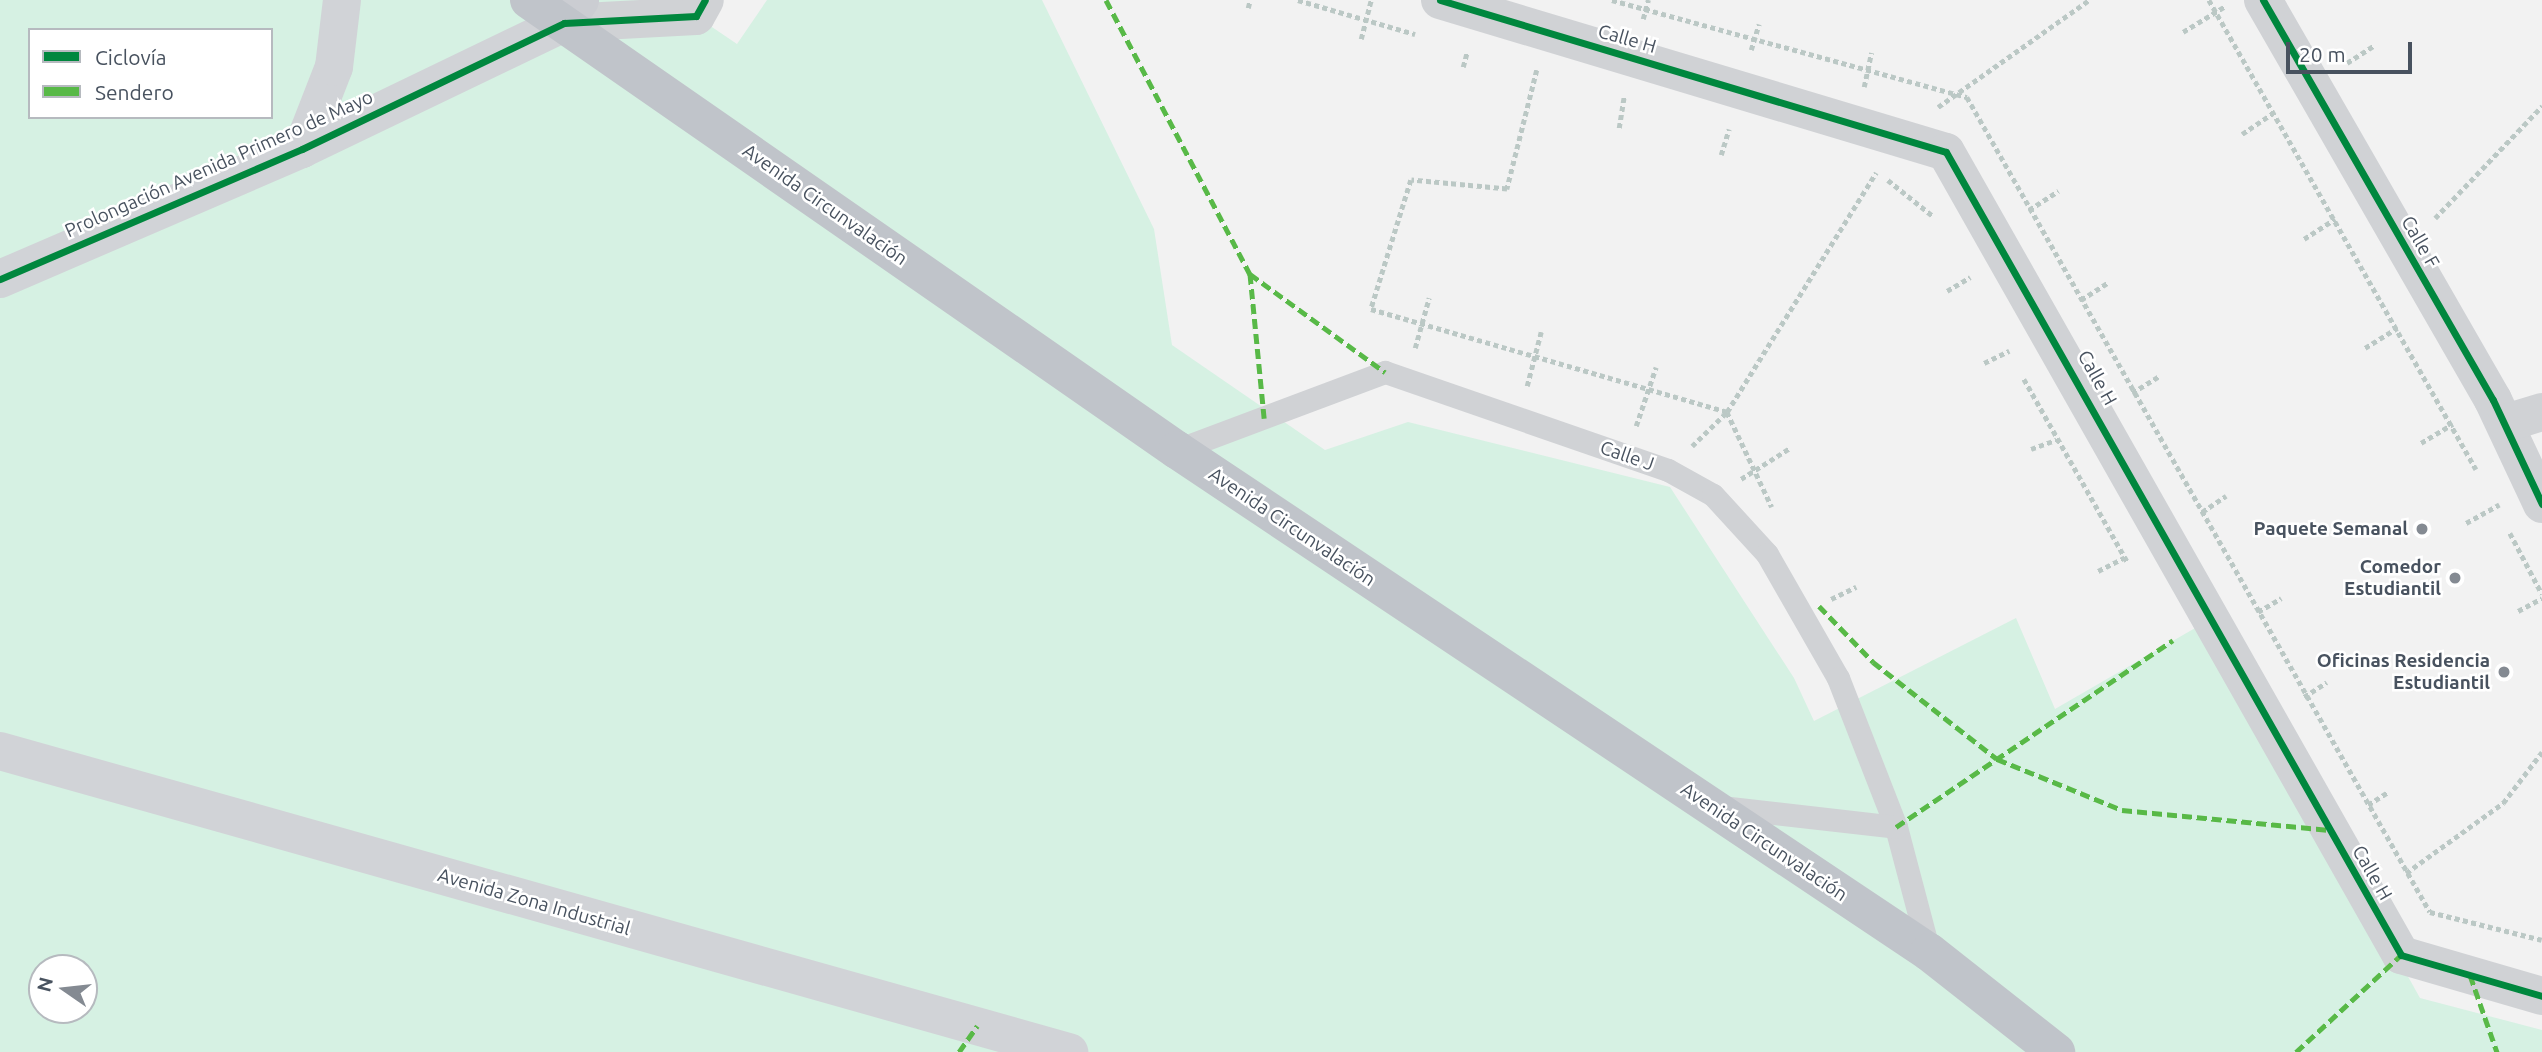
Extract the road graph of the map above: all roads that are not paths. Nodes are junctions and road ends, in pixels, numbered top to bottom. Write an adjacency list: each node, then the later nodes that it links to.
1 (342, 0): 8 (main road)
2 (530, 0): 6 (highway, Avenida Circunvalación)
3 (705, 0): 6 (street)
4 (1440, 0): 7 (street, Calle H)
5 (2263, 0): 11 (street, Calle F)
6 (568, 8): 8 (main road, Prolongación Avenida Primero de Mayo); 12 (highway, Avenida Circunvalación)
7 (1527, 18): 18 (street, Calle H)
8 (302, 149): 9 (main road, Prolongación Avenida Primero de Mayo)
9 (0, 279)
10 (2542, 412): 11 (street)
11 (2506, 424): 13 (street, Calle F)
12 (1177, 450): 15 (highway, Avenida Circunvalación); 16 (lane, Calle J)
13 (2542, 504)
14 (0, 751): 19 (main road, Avenida Zona Industrial)
15 (1711, 806): 16 (lane); 17 (highway, Avenida Circunvalación)
16 (1896, 827): 17 (lane, Calle J)
17 (1929, 952): 20 (highway, Avenida Circunvalación)
18 (2542, 996)
19 (1069, 1052)
20 (2056, 1052)

